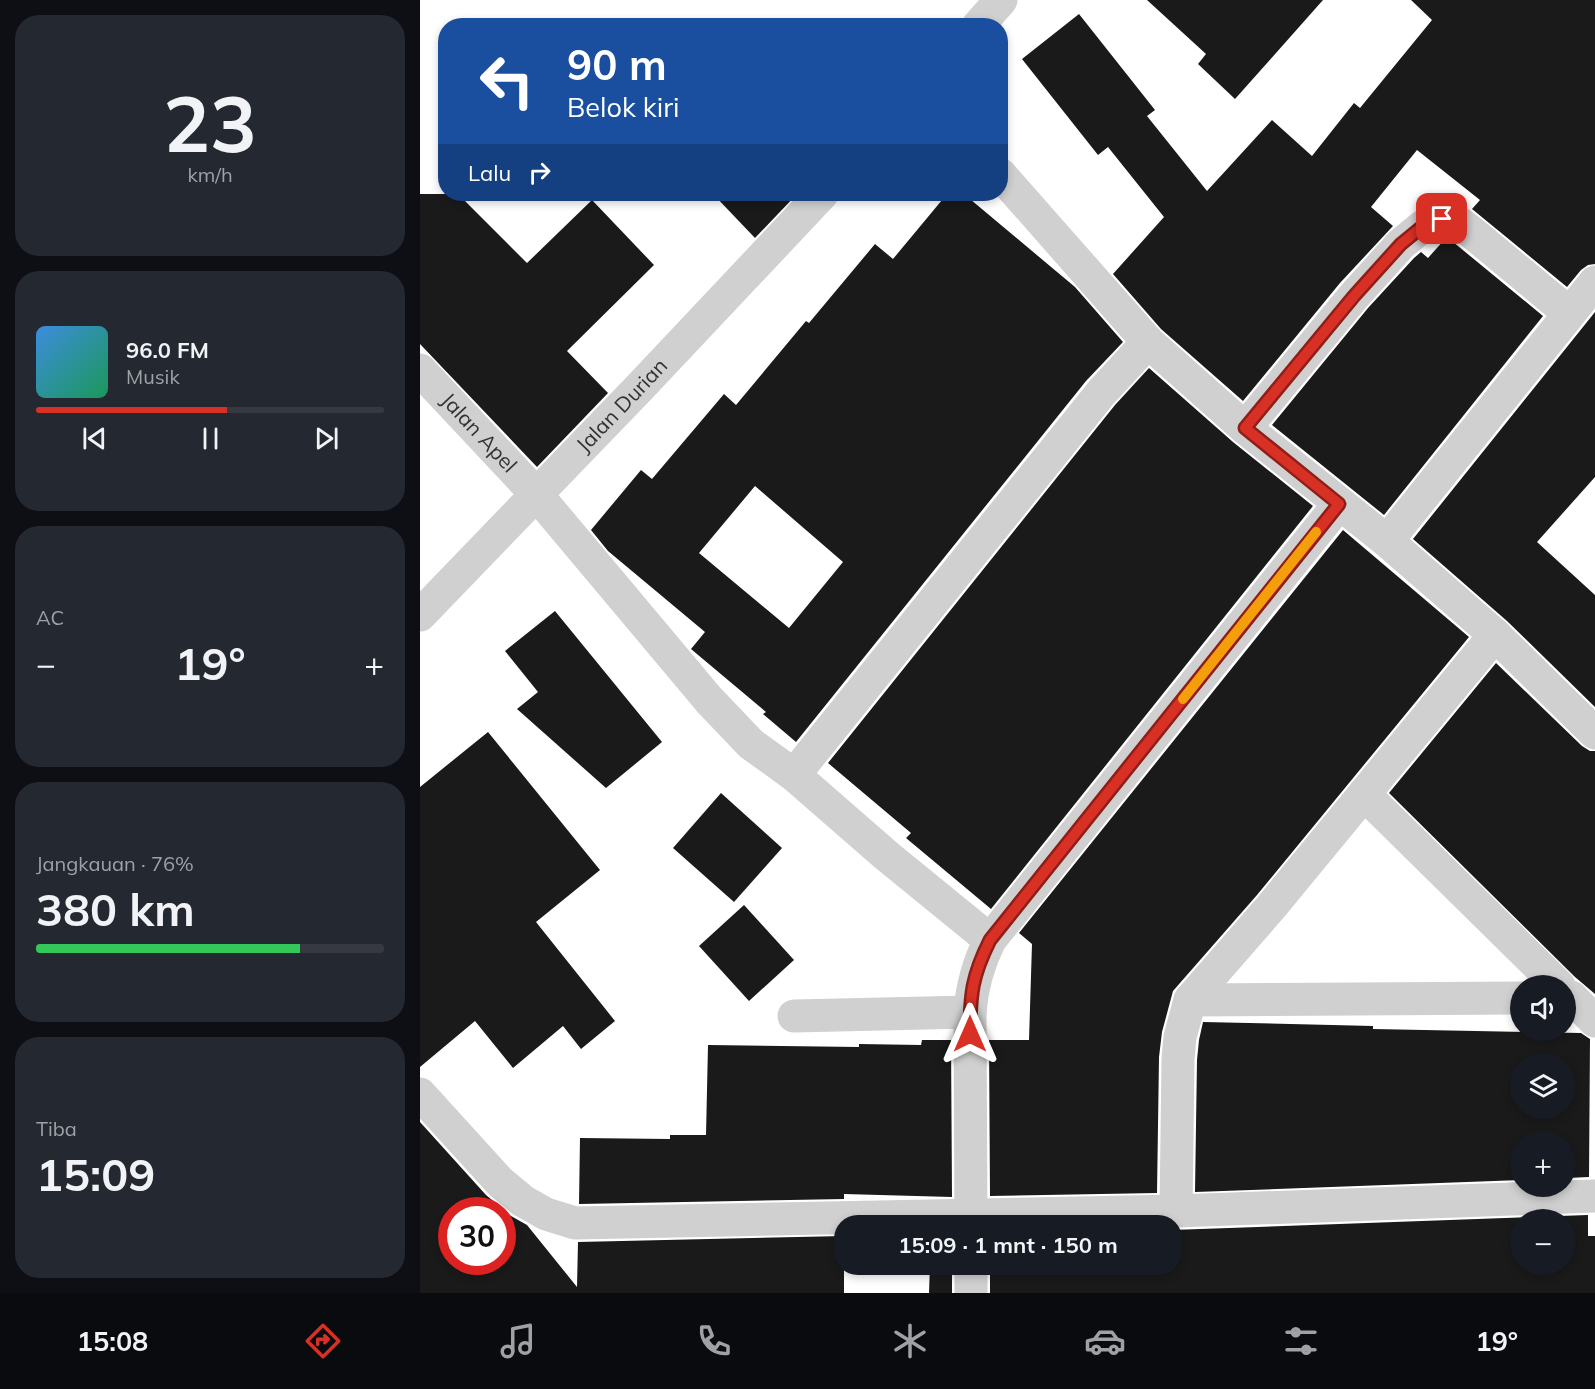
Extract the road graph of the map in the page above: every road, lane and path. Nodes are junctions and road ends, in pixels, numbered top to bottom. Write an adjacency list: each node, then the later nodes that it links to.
1 (1001, 0): 2 (street)
2 (985, 18)
3 (1008, 183): 7 (street)
4 (815, 201): 10 (street, Jalan Durian)
5 (1595, 282): 6 (street)
6 (1569, 313): 9 (street); 12 (street)
7 (1148, 342): 9 (street); 16 (street)
8 (420, 369): 10 (street, Jalan Apel)
9 (1245, 428): 11 (street)
10 (537, 495): 13 (street, Jalan Durian); 16 (street, Jalan Apel)
11 (1339, 504): 12 (street); 18 (street)
12 (1387, 541): 14 (street)
13 (420, 615)
14 (1495, 635): 15 (street); 17 (street)
15 (1595, 732)
16 (794, 775): 18 (street, Jalan Apel)
17 (1364, 794): 19 (street); 21 (street)
18 (990, 940): 23 (street)
19 (1548, 975)
20 (1510, 998): 21 (street)
21 (1190, 1000): 28 (street)
22 (1576, 1003): 25 (street)
23 (970, 1012): 24 (street); 29 (street)
24 (794, 1016)
25 (1595, 1021)
26 (420, 1095): 31 (street)
27 (1595, 1196): 28 (street)
28 (1176, 1211): 30 (street)
29 (971, 1215)
30 (1085, 1215)
31 (834, 1221)
32 (971, 1275): 33 (street)
33 (971, 1293)

